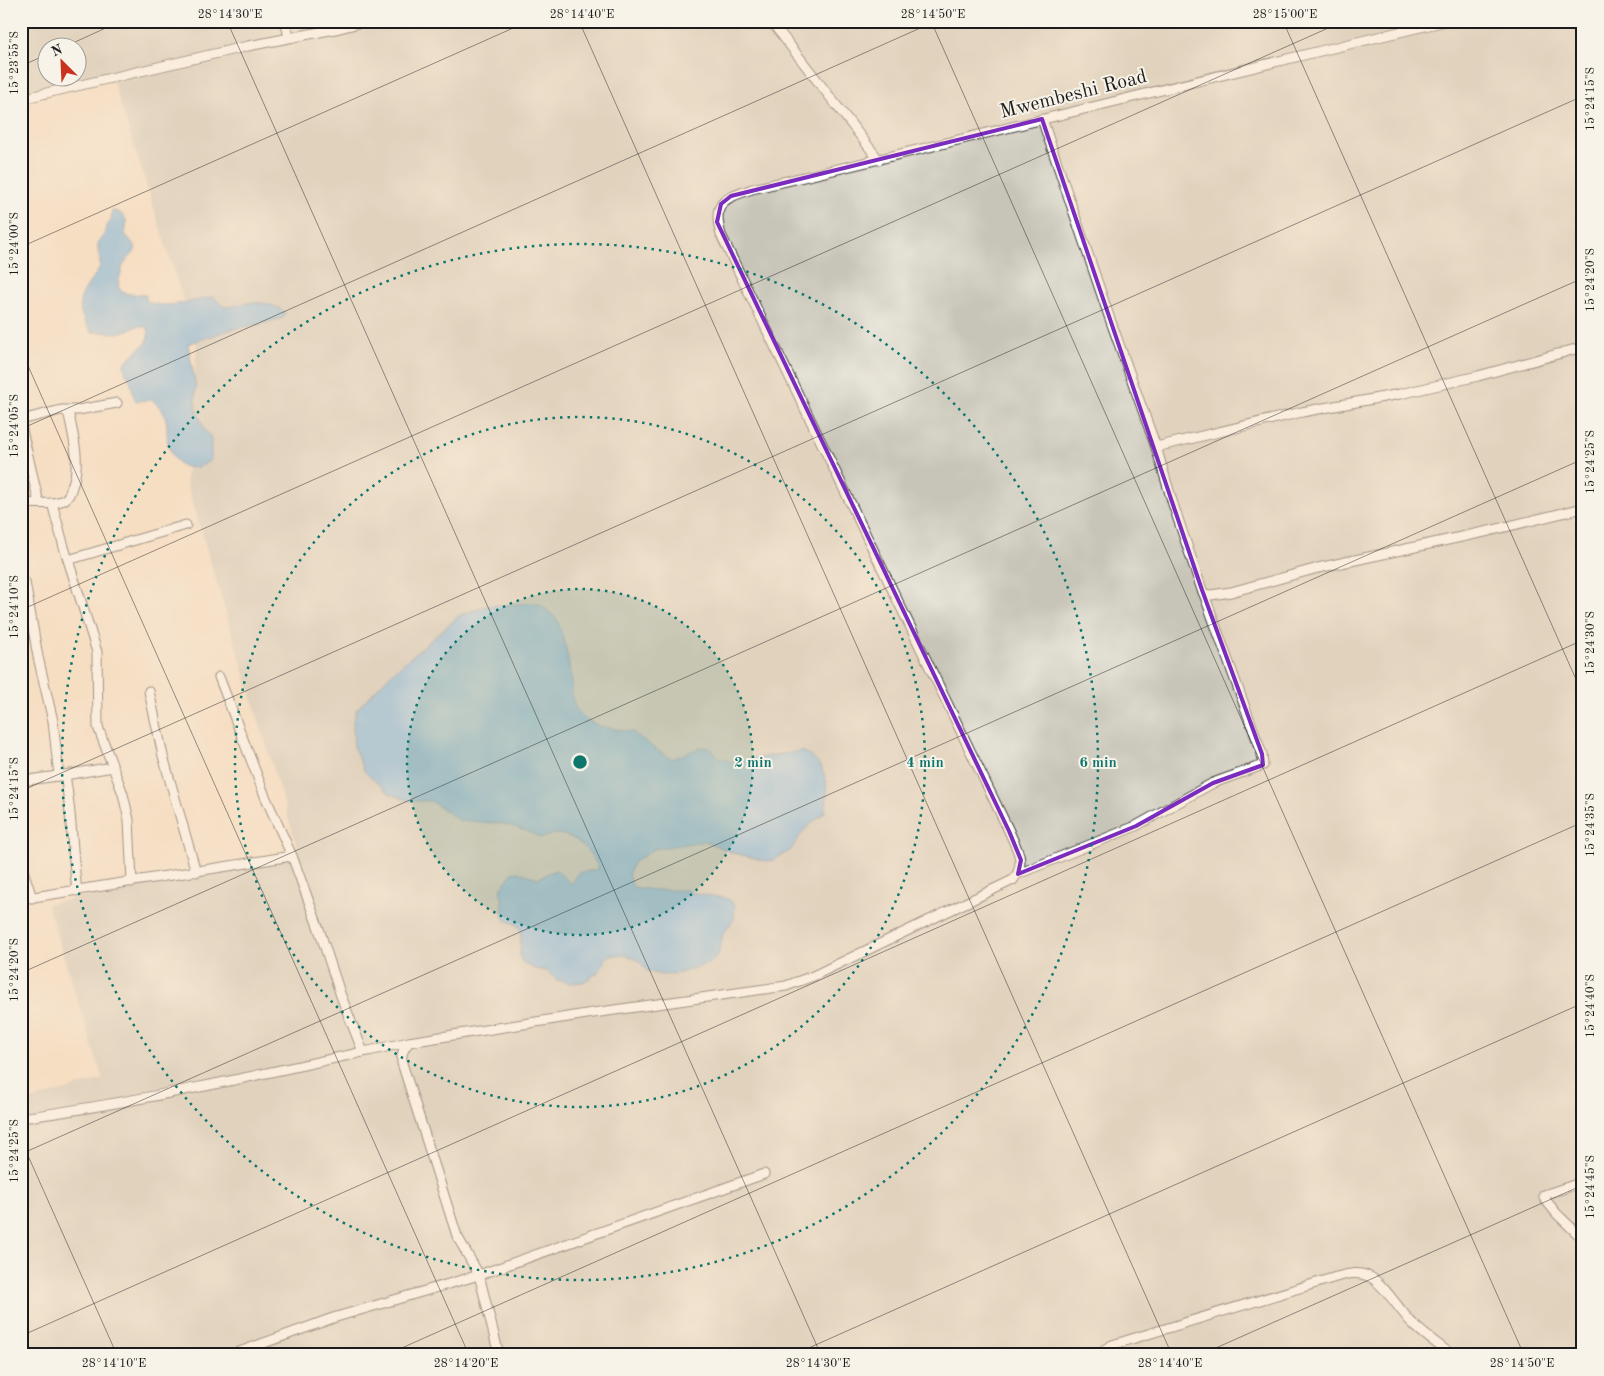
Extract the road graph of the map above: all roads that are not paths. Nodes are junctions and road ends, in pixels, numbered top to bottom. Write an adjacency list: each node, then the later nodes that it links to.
1 (285, 21): 5 (street)
2 (367, 21): 5 (street)
3 (771, 21): 8 (street)
4 (1446, 21): 7 (street, Mwembeshi Road)
5 (289, 37): 6 (street)
6 (21, 99)
7 (1042, 119): 8 (street, Mwembeshi Road); 14 (street)
8 (879, 160): 31 (street, Mwembeshi Road)
9 (1583, 346): 14 (street)
10 (117, 403): 11 (street)
11 (66, 411): 12 (street); 16 (street)
12 (21, 420)
13 (21, 426): 15 (street)
14 (1156, 447): 22 (street)
15 (40, 503): 16 (street); 17 (street)
16 (52, 503): 20 (street)
17 (21, 504)
18 (1583, 508): 22 (street)
19 (186, 525): 20 (street)
20 (68, 560): 25 (street)
21 (25, 582): 26 (street)
22 (1204, 594): 31 (street)
23 (219, 677): 28 (street)
24 (149, 691): 30 (street)
25 (113, 767): 26 (street); 32 (street)
26 (62, 776): 27 (street); 33 (street)
27 (21, 781)
28 (292, 856): 30 (street); 37 (street)
29 (21, 864): 34 (street)
30 (196, 872): 32 (street)
31 (1018, 874): 36 (street)
32 (132, 882): 33 (street)
33 (77, 891): 34 (street)
34 (32, 898): 35 (street)
35 (21, 900)
36 (409, 1042): 37 (street); 42 (street)
37 (362, 1052): 38 (street)
38 (21, 1118)
39 (764, 1174): 42 (street)
40 (1583, 1182): 41 (street)
41 (1583, 1239)
42 (479, 1275): 43 (street); 44 (street)
43 (231, 1355)
44 (500, 1355)
45 (1095, 1355): 46 (street)
46 (1452, 1355)

